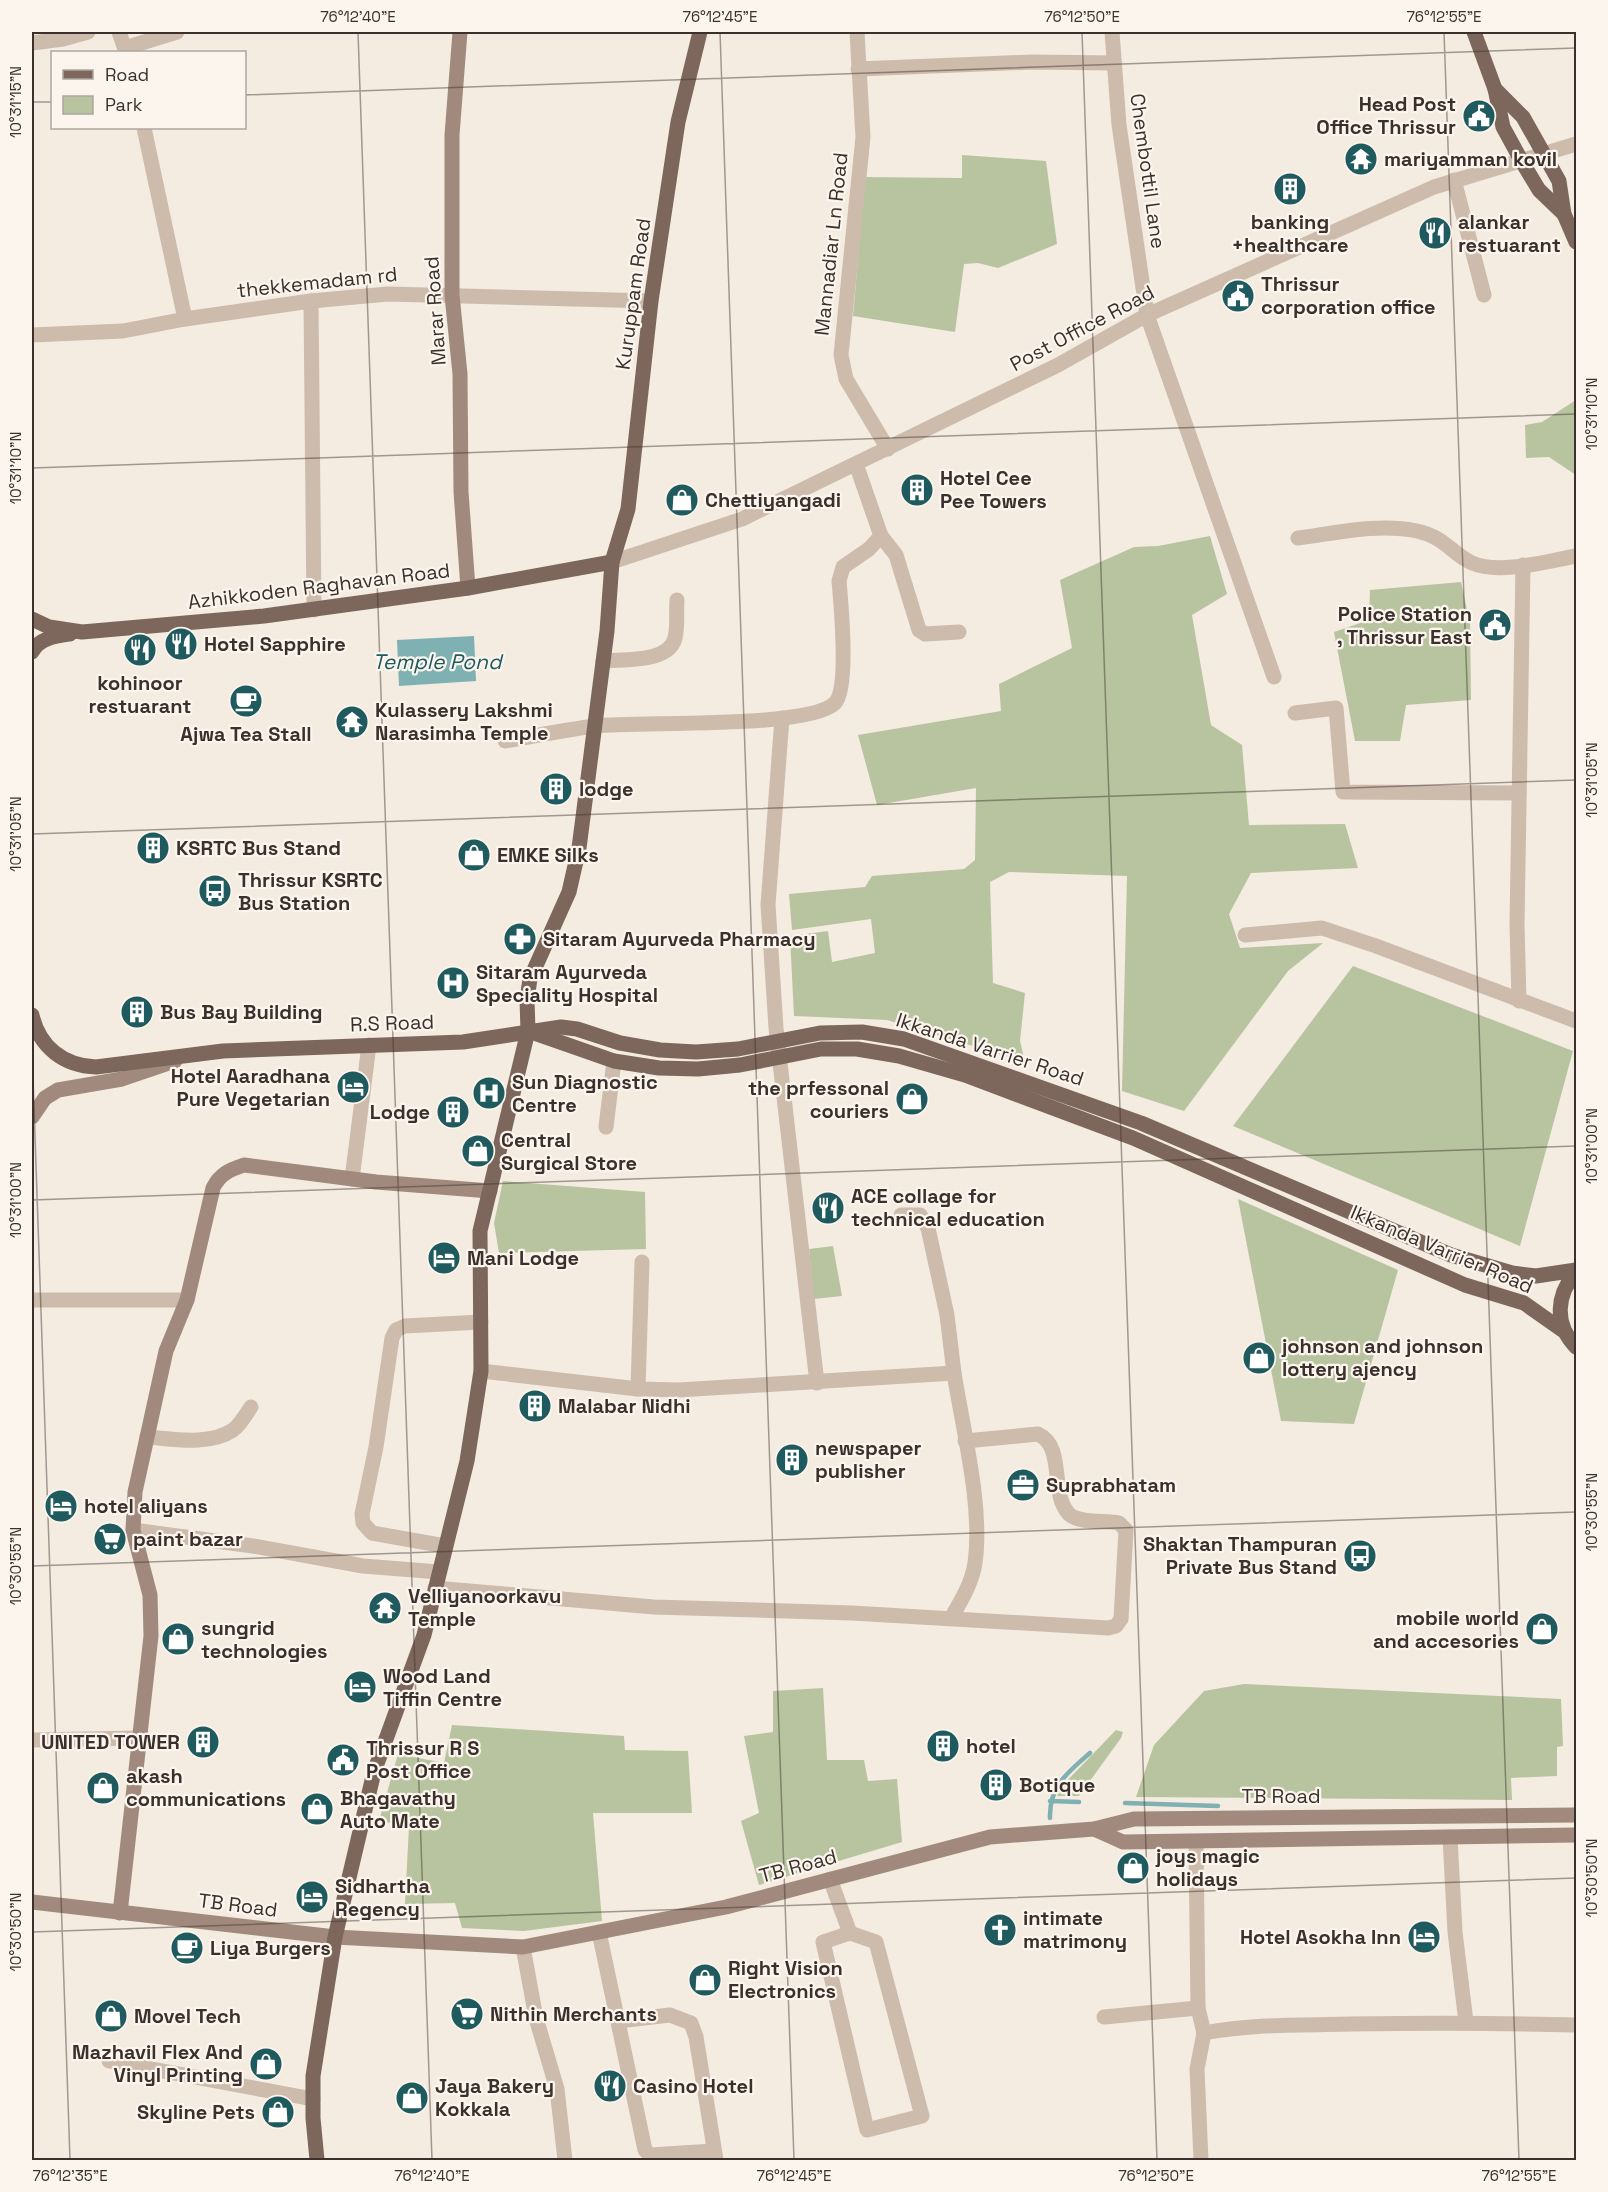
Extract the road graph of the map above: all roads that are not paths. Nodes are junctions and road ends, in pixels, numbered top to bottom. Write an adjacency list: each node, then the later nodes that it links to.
1 (88, 32): 9 (street)
2 (119, 32): 10 (street)
3 (177, 32): 10 (street)
4 (460, 32): 21 (street, Marar Road)
5 (700, 32): 24 (main road, Kuruppam Road)
6 (857, 32): 12 (street, Mannadiar Ln Road)
7 (1112, 32): 11 (street, Chembottil Lane)
8 (1474, 32): 13 (main road)
9 (32, 44)
10 (126, 50)
11 (1114, 63): 12 (street); 25 (street, Chembottil Lane)
12 (858, 69): 28 (street, Mannadiar Ln Road)
13 (1495, 89): 16 (main road); 17 (main road)
14 (144, 129): 26 (street)
15 (1576, 144): 16 (street, Post Office Road)
16 (1543, 153): 17 (street, Post Office Road); 19 (main road)
17 (1521, 160): 18 (street, Post Office Road); 19 (main road)
18 (1454, 180): 22 (street); 25 (street, Post Office Road)
19 (1564, 214): 20 (main road)
20 (1576, 242)
21 (452, 295): 23 (street, thekkemadam rd); 24 (street, thekkemadam rd); 35 (street, Marar Road)
22 (1484, 295)
23 (311, 300): 26 (street, thekkemadam rd); 37 (street)
24 (651, 301): 33 (main road, Kuruppam Road)
25 (1147, 315): 28 (street, Post Office Road); 43 (street, Chembottil Lane)
26 (184, 319): 27 (street, thekkemadam rd)
27 (32, 335)
28 (888, 449): 29 (street, Post Office Road)
29 (856, 464): 30 (street); 33 (street, Post Office Road)
30 (881, 536): 40 (street); 45 (street)
31 (1298, 538): 34 (street)
32 (1576, 556): 34 (street)
33 (612, 562): 35 (main road, Azhikkoden Raghavan Road); 42 (main road, Kuruppam Road)
34 (1523, 565): 48 (street)
35 (468, 588): 37 (main road, Azhikkoden Raghavan Road)
36 (677, 600): 42 (street)
37 (314, 610): 39 (main road, Azhikkoden Raghavan Road)
38 (32, 619): 39 (main road, Azhikkoden Raghavan Road)
39 (82, 632): 41 (main road)
40 (959, 632)
41 (32, 652)
42 (603, 661): 46 (main road, Kuruppam Road)
43 (1274, 677)
44 (1295, 713): 48 (street)
45 (782, 718): 46 (street); 54 (street)
46 (596, 726): 47 (street); 53 (main road, Kuruppam Road)
47 (505, 741)
48 (1519, 793): 50 (street)
49 (1245, 935): 50 (street)
50 (1519, 1001): 52 (street)
51 (32, 1015): 56 (main road, R.S Road)
52 (1576, 1021)
53 (528, 1031): 54 (main road, Ikkanda Varrier Road); 55 (main road, R.S Road); 58 (main road, Ikkanda Varrier Road); 62 (main road, Kuruppam Road)
54 (777, 1039): 57 (street); 65 (main road, Ikkanda Varrier Road)
55 (369, 1045): 56 (main road, R.S Road); 61 (street)
56 (195, 1054): 59 (street)
57 (779, 1056): 58 (main road, Ikkanda Varrier Road); 69 (main road, Ikkanda Varrier Road); 73 (street)
58 (614, 1061): 60 (street)
59 (32, 1116)
60 (606, 1127)
61 (352, 1179): 62 (street); 67 (street)
62 (490, 1191): 68 (main road, Kuruppam Road)
63 (902, 1215): 72 (street)
64 (642, 1262): 74 (street)
65 (1576, 1271): 69 (main road)
66 (32, 1300): 67 (street)
67 (187, 1300): 76 (street)
68 (481, 1322): 71 (main road, Kuruppam Road); 79 (street)
69 (1564, 1332): 70 (main road, Ikkanda Varrier Road)
70 (1576, 1347)
71 (482, 1371): 74 (street); 79 (main road, Kuruppam Road)
72 (954, 1373): 73 (street); 77 (street)
73 (817, 1383): 74 (street)
74 (639, 1389)
75 (251, 1407): 76 (street)
76 (147, 1437): 78 (street)
77 (965, 1441): 82 (street); 82 (street)
78 (134, 1530): 80 (street); 83 (street)
79 (445, 1546): 80 (main road, Kuruppam Road)
80 (439, 1572): 81 (main road, Kuruppam Road)
81 (435, 1588): 82 (street); 95 (main road, Kuruppam Road)
82 (951, 1618)
83 (139, 1738): 84 (street); 92 (street)
84 (32, 1740)
85 (1576, 1815): 86 (street, TB Road)
86 (1094, 1830): 89 (street); 90 (street, TB Road)
87 (1576, 1835): 88 (street)
88 (1450, 1837): 89 (street); 100 (street)
89 (1196, 1842): 97 (street)
90 (830, 1879): 93 (street, TB Road); 94 (street)
91 (32, 1902): 92 (street, TB Road)
92 (120, 1912): 95 (street, TB Road)
93 (599, 1932): 96 (street, TB Road); 99 (street)
94 (850, 1933): 94 (street)
95 (335, 1937): 96 (street, TB Road); 104 (main road, Kuruppam Road)
96 (523, 1947): 107 (street)
97 (1198, 2008): 98 (street); 102 (street)
98 (1104, 2017)
99 (618, 2021): 105 (street); 105 (street)
100 (1466, 2022): 101 (street); 102 (street)
101 (1576, 2025)
102 (1204, 2033): 108 (street)
103 (109, 2061): 104 (street)
104 (313, 2099): 106 (main road, Kuruppam Road)
105 (715, 2156)
106 (316, 2160)
107 (565, 2160)
108 (1201, 2160)

